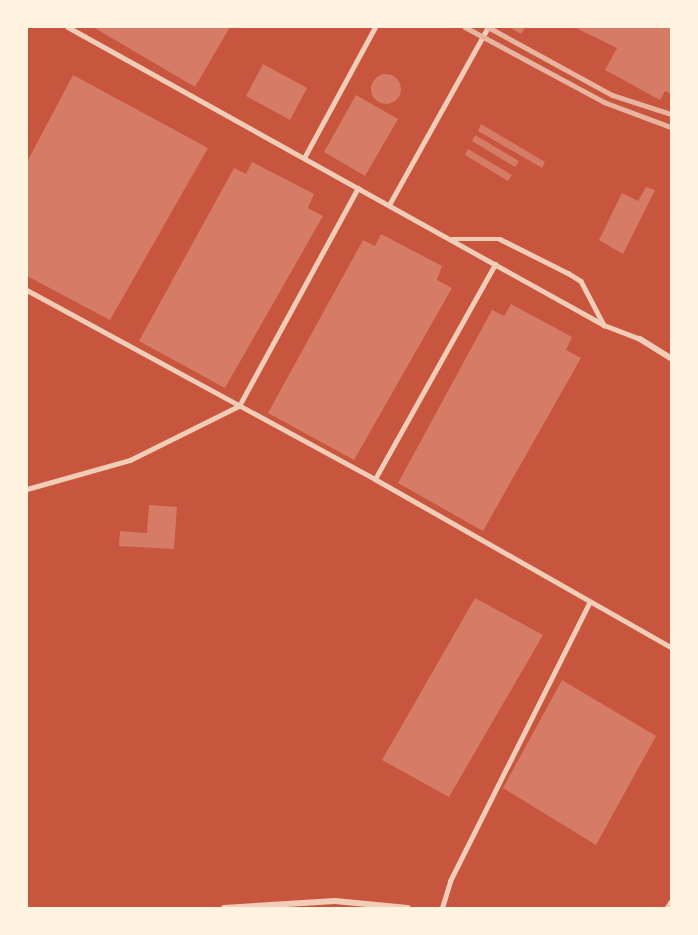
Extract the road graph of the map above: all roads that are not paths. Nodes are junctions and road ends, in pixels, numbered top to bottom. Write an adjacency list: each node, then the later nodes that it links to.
1 (68, 27): 4 (lane)
2 (375, 27): 4 (lane)
3 (488, 27): 6 (lane)
4 (304, 158): 5 (lane)
5 (358, 188): 6 (lane); 13 (lane)
6 (389, 205): 7 (lane)
7 (450, 239): 8 (lane); 10 (lane)
8 (495, 264): 10 (lane); 14 (lane)
9 (27, 290): 13 (lane)
10 (604, 325): 11 (lane)
11 (640, 339): 12 (street)
12 (671, 358)
13 (239, 406): 14 (lane); 15 (lane)
14 (375, 479): 16 (lane)
15 (27, 489)
16 (590, 602): 17 (lane); 22 (lane)
17 (671, 647)
18 (671, 903): 23 (street)
19 (336, 904): 20 (street); 21 (street)
20 (224, 908)
21 (408, 908)
22 (442, 908)
23 (668, 908)

